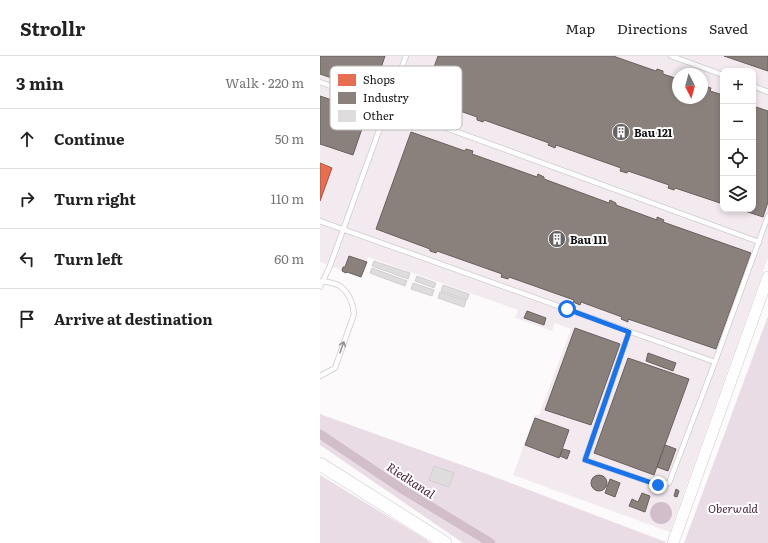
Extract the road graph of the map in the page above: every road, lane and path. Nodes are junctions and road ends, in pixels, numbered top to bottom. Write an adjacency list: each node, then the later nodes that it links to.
1 (406, 56): 3 (lane)
2 (671, 56): 4 (lane)
3 (403, 66)
4 (720, 74)
5 (320, 82): 6 (lane)
6 (330, 86)
7 (756, 87): 8 (lane)
8 (768, 92)
9 (380, 130): 13 (lane)
10 (449, 130): 14 (lane)
11 (768, 216): 14 (lane)
12 (320, 221): 13 (lane)
13 (344, 229): 16 (lane); 18 (lane)
14 (759, 242): 19 (lane)
15 (768, 277): 23 (street)
16 (321, 281): 17 (lane); 20 (lane, one-way to 16)
17 (320, 287)
18 (629, 332): 19 (lane); 19 (lane)
19 (715, 362)
20 (320, 376)
21 (320, 464): 22 (main road)
22 (445, 543)
23 (673, 543)

